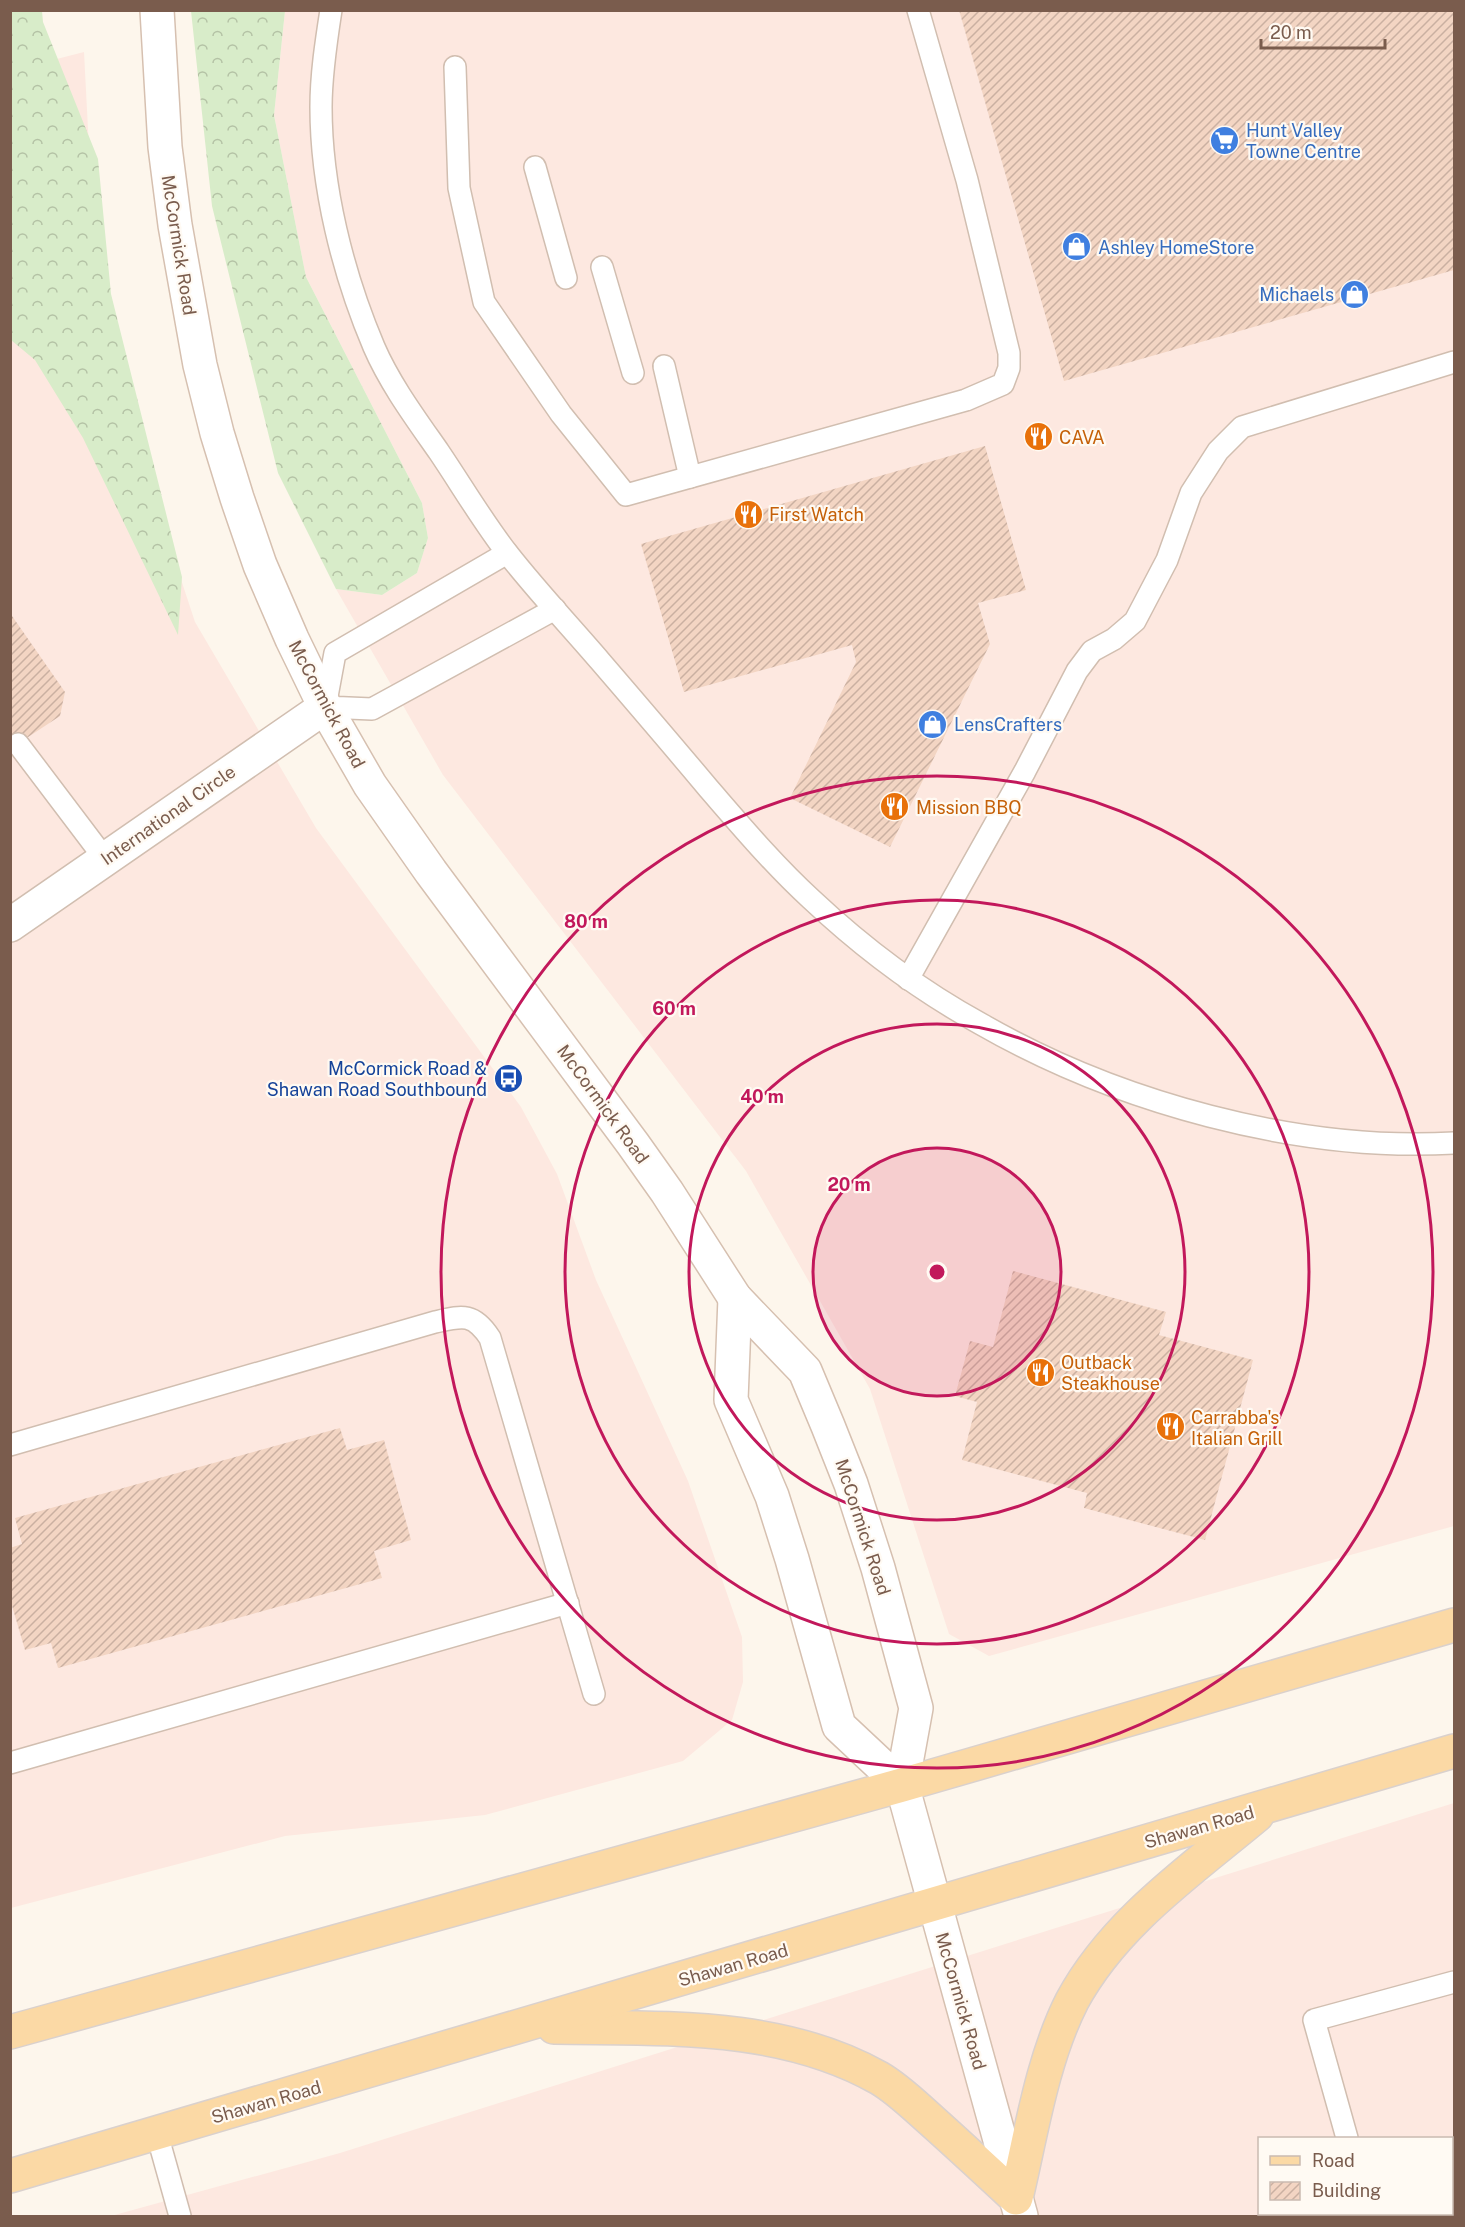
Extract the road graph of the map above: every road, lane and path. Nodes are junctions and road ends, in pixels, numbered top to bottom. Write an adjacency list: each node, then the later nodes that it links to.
1 (157, 10): 14 (main road, McCormick Road)
2 (331, 10): 12 (lane)
3 (918, 10): 11 (lane)
4 (455, 67): 11 (lane)
5 (535, 167): 7 (lane)
6 (602, 267): 10 (lane)
7 (566, 278)
8 (1455, 362): 18 (lane)
9 (664, 366): 11 (lane)
10 (633, 373)
11 (690, 477)
12 (507, 553): 13 (lane); 14 (lane)
13 (555, 609): 14 (lane); 18 (lane)
14 (325, 707): 16 (main road, International Circle); 20 (main road, McCormick Road)
15 (18, 744): 16 (lane)
16 (105, 859): 17 (main road, International Circle)
17 (10, 925)
18 (908, 979): 19 (lane)
19 (1455, 1143)
20 (735, 1298): 27 (main road); 27 (main road, McCormick Road)
21 (10, 1445): 22 (lane)
22 (568, 1603): 24 (lane); 26 (lane)
23 (1455, 1625): 27 (main road)
24 (594, 1694)
25 (1455, 1751): 28 (main road, Shawan Road)
26 (10, 1763)
27 (902, 1785): 29 (main road, McCormick Road); 32 (main road)
28 (1266, 1807): 29 (main road, Shawan Road); 36 (main road)
29 (935, 1905): 31 (main road, Shawan Road); 36 (main road, McCormick Road)
30 (1455, 1982): 34 (lane)
31 (522, 2026): 33 (main road, Shawan Road); 36 (main road)
32 (10, 2032)
33 (157, 2134): 35 (main road, Shawan Road); 37 (lane)
34 (1346, 2137)
35 (10, 2176)
36 (1019, 2207)
37 (180, 2217)

